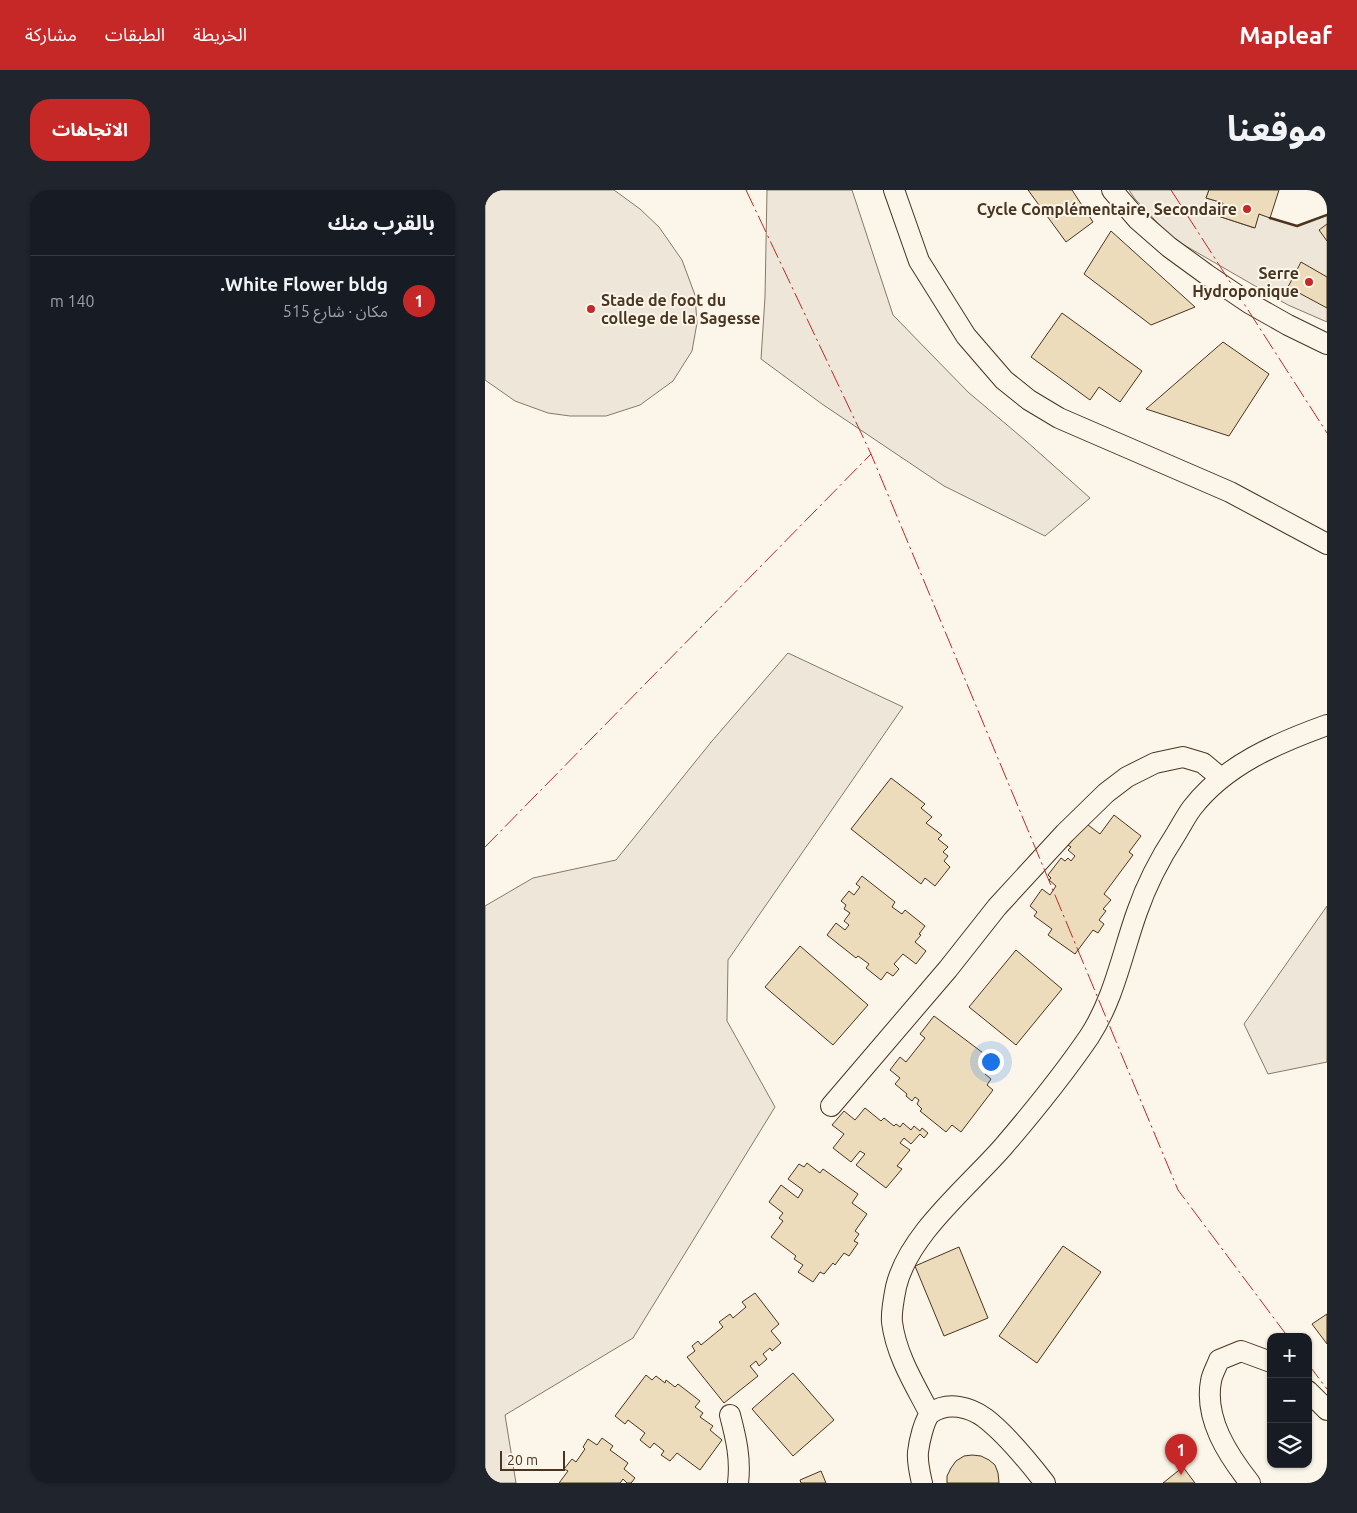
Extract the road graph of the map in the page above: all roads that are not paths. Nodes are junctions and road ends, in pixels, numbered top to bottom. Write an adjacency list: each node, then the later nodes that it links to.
1 (894, 190): 4 (street)
2 (1113, 190): 3 (street)
3 (1327, 344)
4 (1327, 544)
5 (1327, 725): 6 (street)
6 (1221, 778): 7 (street); 11 (street)
7 (831, 1106)
8 (1267, 1361): 16 (street)
9 (1312, 1395): 10 (street)
10 (1327, 1410)
11 (930, 1414): 14 (street); 15 (street)
12 (730, 1415): 13 (street)
13 (738, 1483)
14 (922, 1483)
15 (1045, 1483)
16 (1250, 1483)

